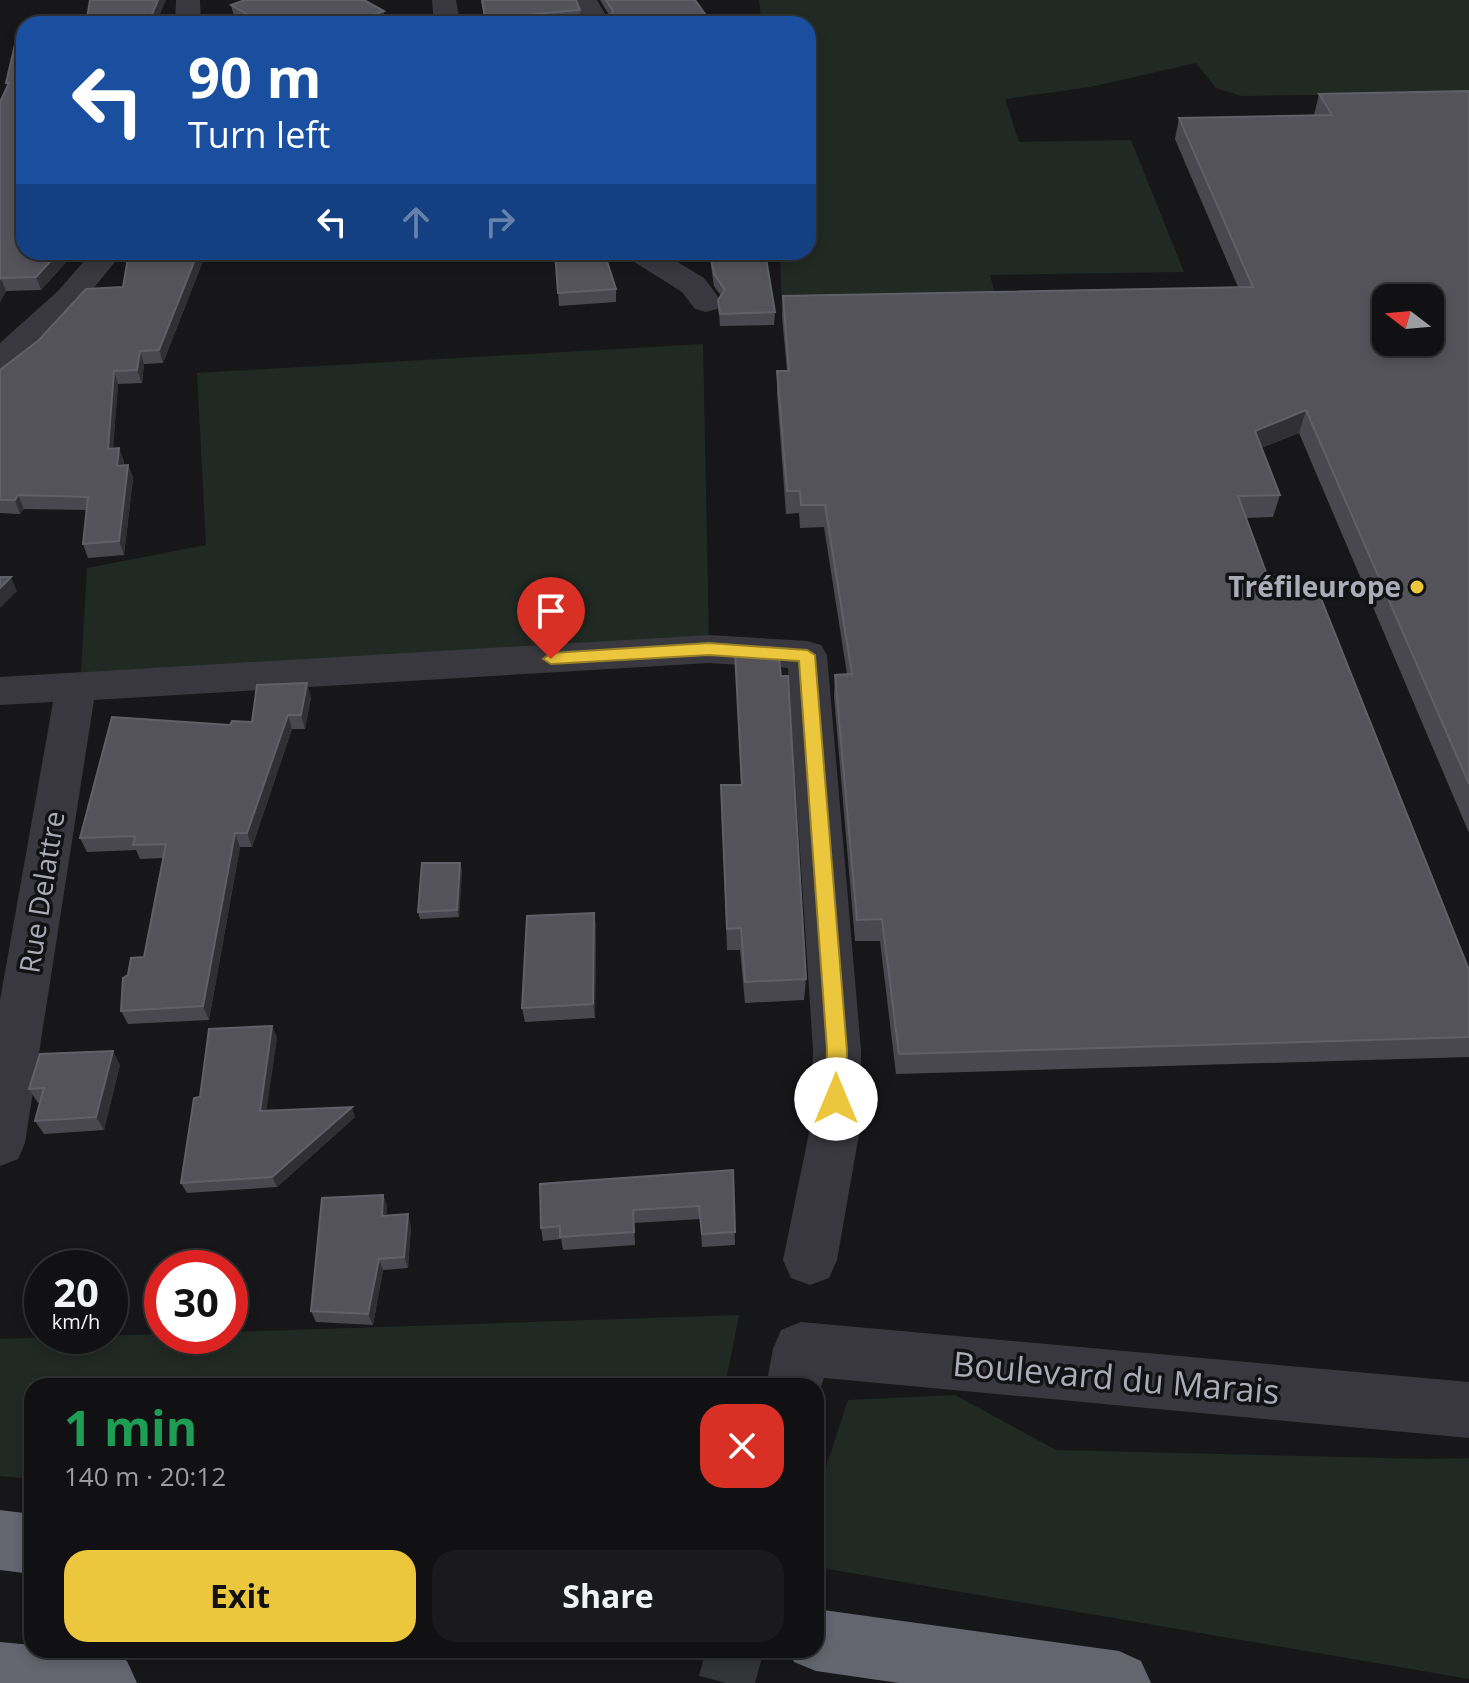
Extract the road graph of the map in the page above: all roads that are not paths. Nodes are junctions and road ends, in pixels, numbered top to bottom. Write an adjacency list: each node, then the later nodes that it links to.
1 (101, 260): 4 (street)
2 (652, 260): 3 (street)
3 (706, 302)
4 (0, 361)
5 (92, 687): 6 (street); 7 (street, Rue Delattre); 8 (street)
6 (0, 691)
7 (0, 1143)
8 (810, 1260)
9 (798, 1367): 10 (street, Boulevard du Marais)
10 (1469, 1410)
11 (0, 1540): 12 (highway)
12 (24, 1543)
13 (824, 1641): 16 (highway)
14 (0, 1673): 15 (highway)
15 (105, 1683)
16 (1119, 1683)

